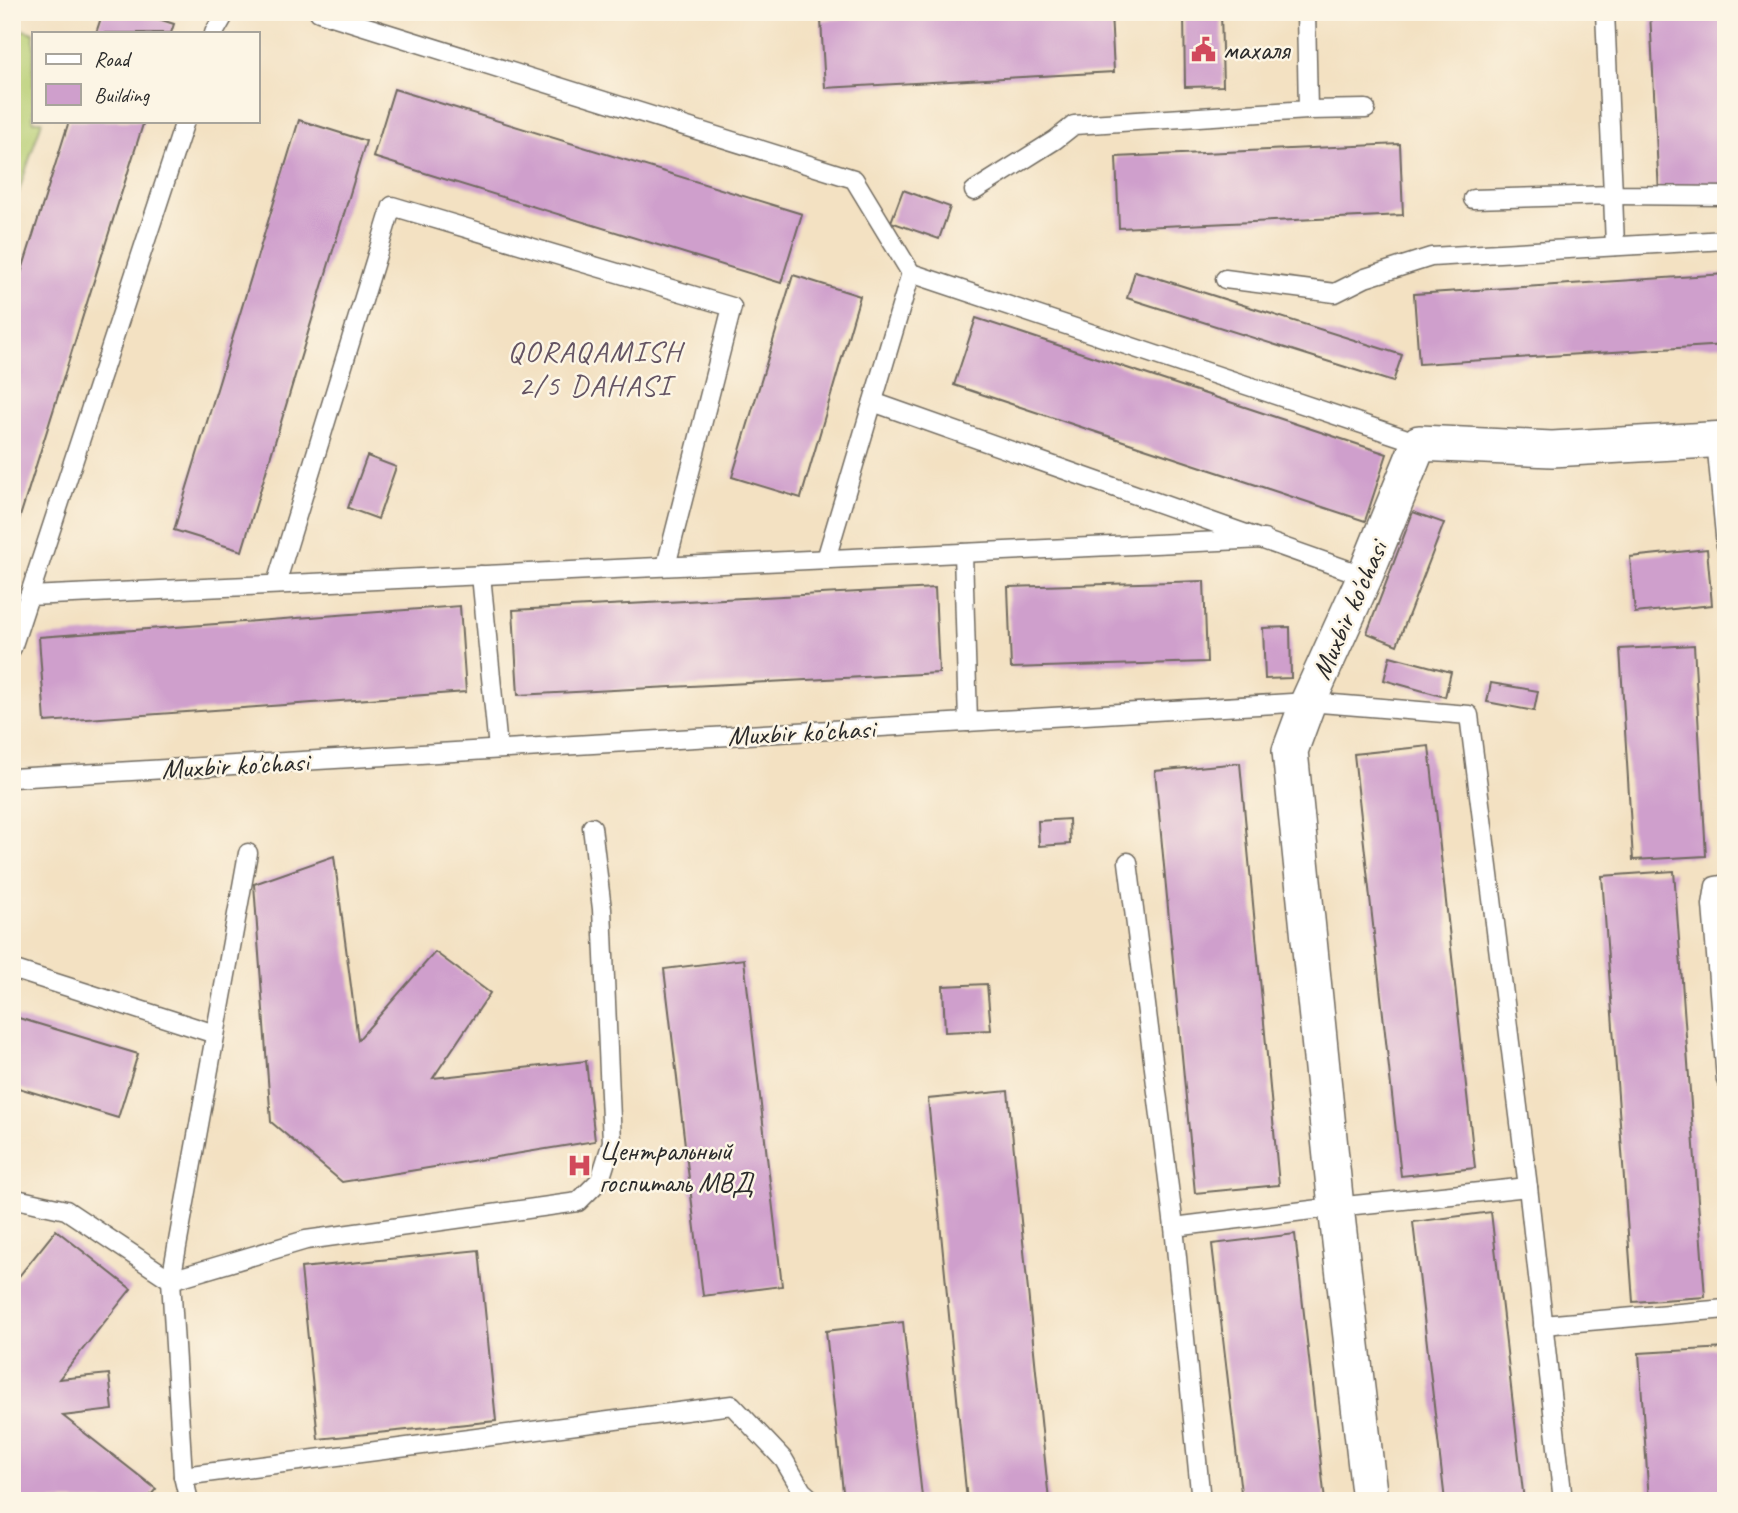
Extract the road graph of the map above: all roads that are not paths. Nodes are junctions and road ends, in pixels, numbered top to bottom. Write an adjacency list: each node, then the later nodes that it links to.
1 (226, 12): 5 (lane)
2 (319, 12): 15 (lane)
3 (1306, 12): 7 (lane)
4 (1605, 12): 10 (lane)
5 (215, 32)
6 (1366, 109): 7 (lane)
7 (1308, 110): 9 (lane)
8 (185, 122): 28 (lane)
9 (974, 191)
10 (1613, 195): 11 (lane); 12 (lane); 14 (lane)
11 (1726, 196)
12 (1473, 199)
13 (1726, 240): 14 (lane)
14 (1615, 246): 16 (lane)
15 (911, 273): 17 (lane); 19 (lane)
16 (1225, 279)
17 (873, 402): 20 (lane); 23 (lane)
18 (1721, 439): 19 (street); 21 (lane)
19 (1419, 443): 26 (street, Muxbir ko'chasi)
20 (1264, 539): 22 (lane); 26 (lane)
21 (1726, 546)
22 (963, 553): 23 (lane); 31 (lane)
23 (826, 559): 24 (lane)
24 (666, 566): 25 (lane); 27 (lane)
25 (481, 575): 27 (lane); 32 (lane)
26 (1365, 576): 30 (street, Muxbir ko'chasi)
27 (276, 584): 28 (lane)
28 (29, 596): 29 (lane)
29 (12, 648)
30 (1308, 702): 31 (lane, Muxbir ko'chasi); 41 (lane); 43 (street)
31 (968, 722): 32 (lane, Muxbir ko'chasi)
32 (498, 749): 33 (lane, Muxbir ko'chasi)
33 (12, 778)
34 (592, 827): 45 (lane)
35 (248, 853): 39 (lane)
36 (1128, 862): 44 (lane)
37 (1726, 884): 40 (lane)
38 (12, 969): 39 (lane)
39 (215, 1034): 45 (lane)
40 (1726, 1080)
41 (1528, 1187): 43 (lane); 47 (lane)
42 (12, 1198): 45 (lane)
43 (1336, 1207): 44 (lane); 52 (street)
44 (1174, 1227): 51 (lane)
45 (171, 1280): 48 (lane)
46 (1726, 1309): 47 (lane)
47 (1543, 1325): 53 (lane)
48 (183, 1476): 49 (lane); 50 (lane)
49 (189, 1501)
50 (813, 1501)
51 (1201, 1501)
52 (1370, 1501)
53 (1563, 1501)

